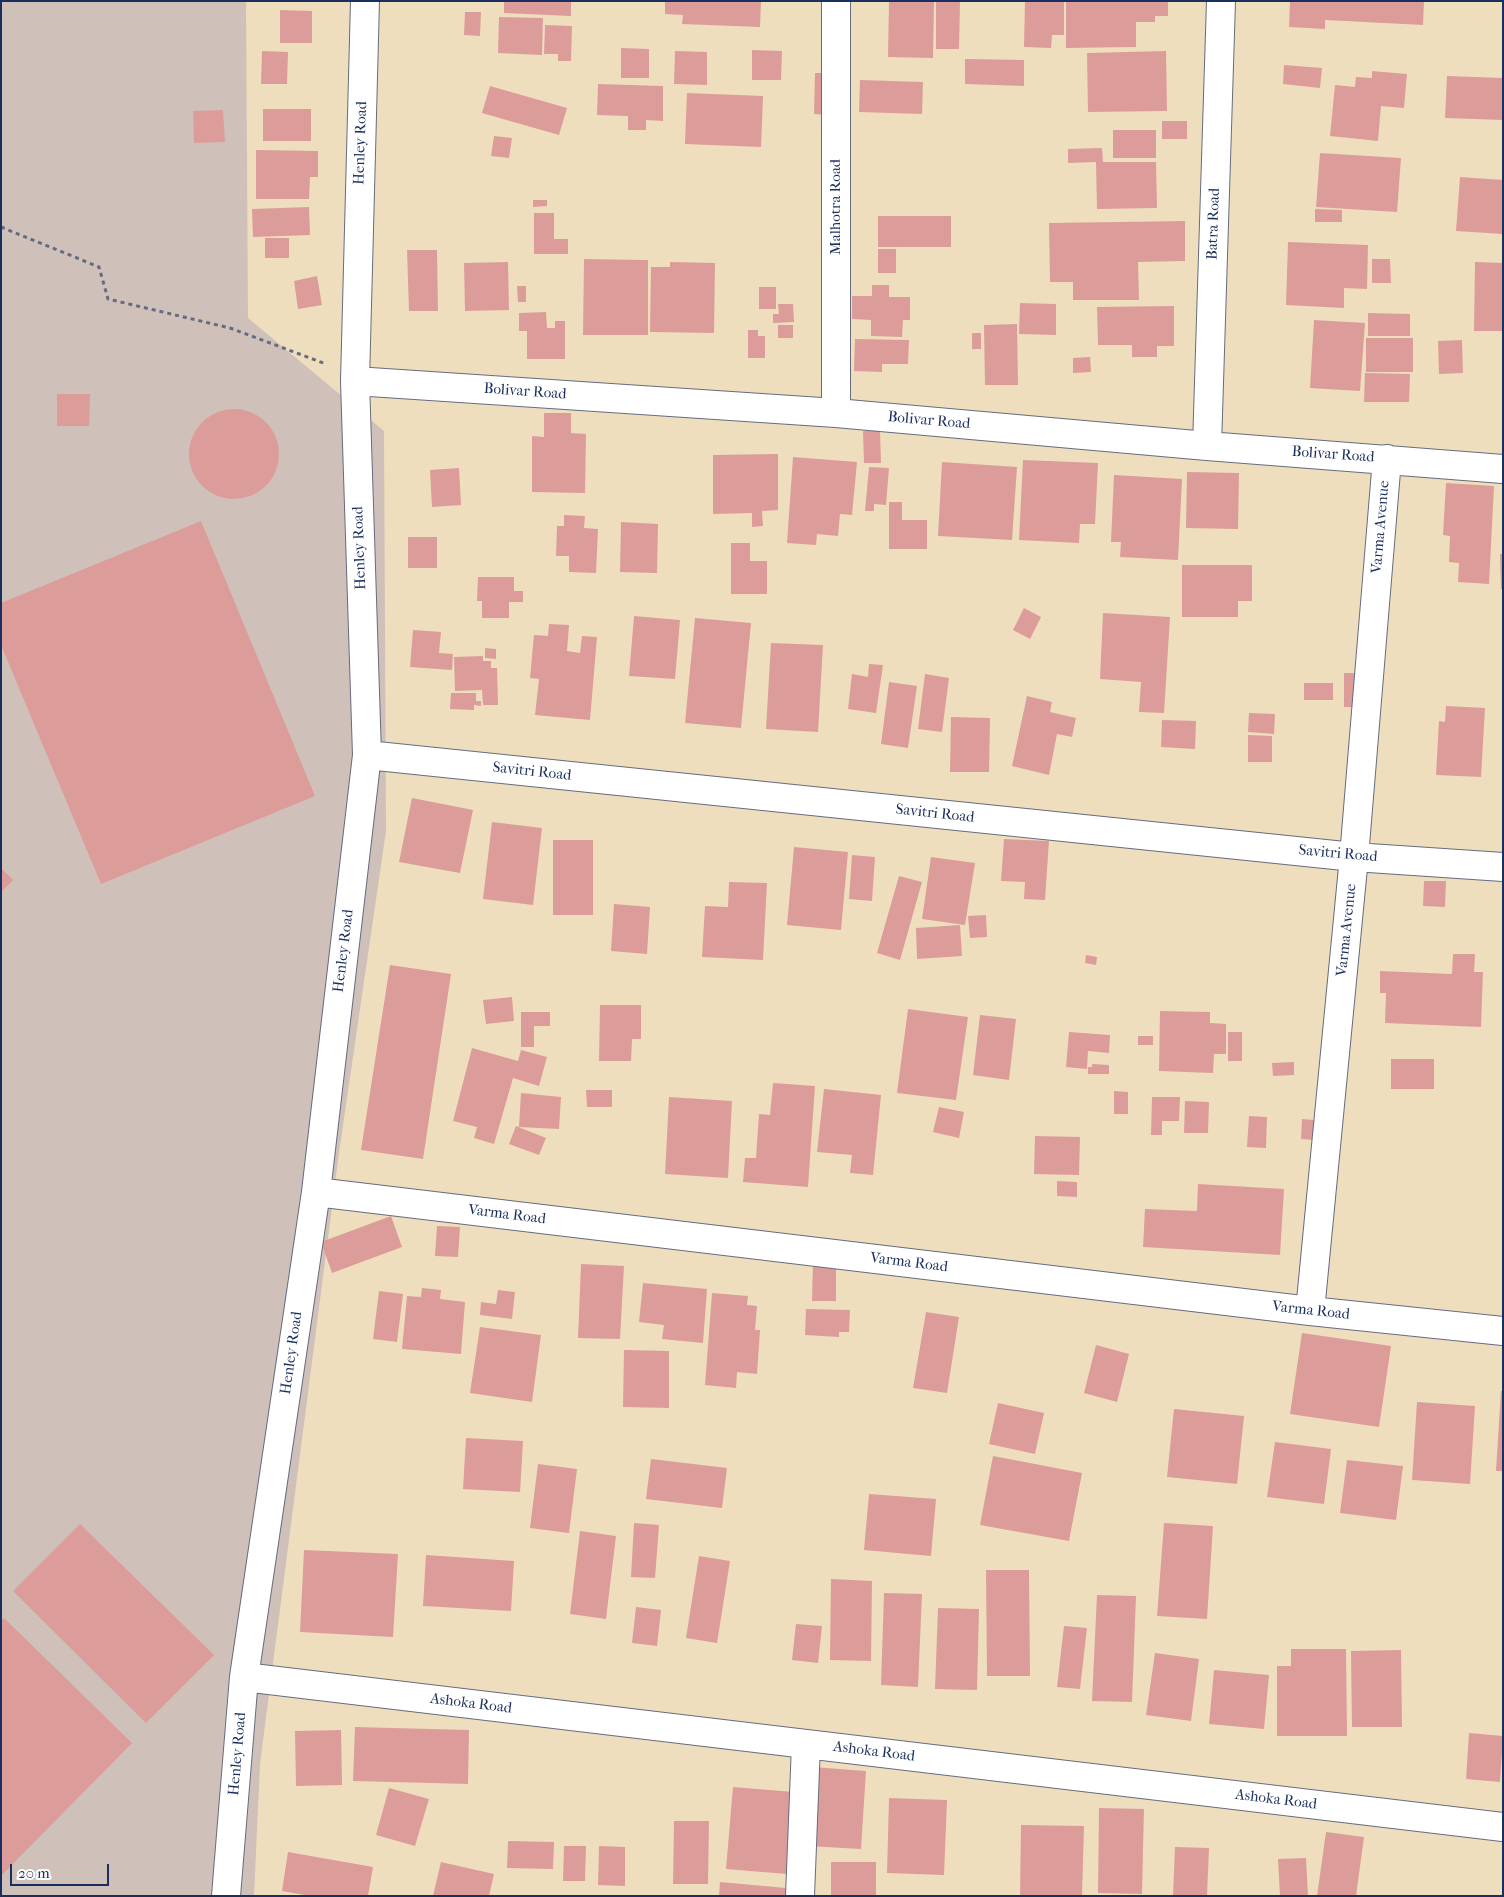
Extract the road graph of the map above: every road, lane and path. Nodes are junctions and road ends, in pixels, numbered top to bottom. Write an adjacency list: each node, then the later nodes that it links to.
1 (365, 1): 5 (street, Henley Road)
2 (836, 1): 6 (street, Malhotra Road)
3 (1221, 1): 7 (street, Batra Road)
4 (1, 227): 5 (path)
5 (355, 372): 6 (street, Bolivar Road); 10 (street, Henley Road)
6 (836, 413): 7 (street, Bolivar Road)
7 (1207, 446): 8 (street, Bolivar Road)
8 (1386, 459): 9 (street, Bolivar Road); 11 (street, Varma Avenue)
9 (1503, 469)
10 (367, 755): 11 (street, Savitri Road); 13 (street, Henley Road)
11 (1354, 856): 12 (street, Savitri Road); 14 (street, Varma Avenue)
12 (1503, 867)
13 (316, 1192): 14 (street, Varma Road); 16 (street, Henley Road)
14 (1310, 1311): 15 (street, Varma Road)
15 (1503, 1331)
16 (244, 1677): 17 (street, Ashoka Road); 19 (street, Henley Road)
17 (806, 1744): 18 (street, Ashoka Road); 20 (street)
18 (1503, 1827)
19 (226, 1896)
20 (800, 1896)

